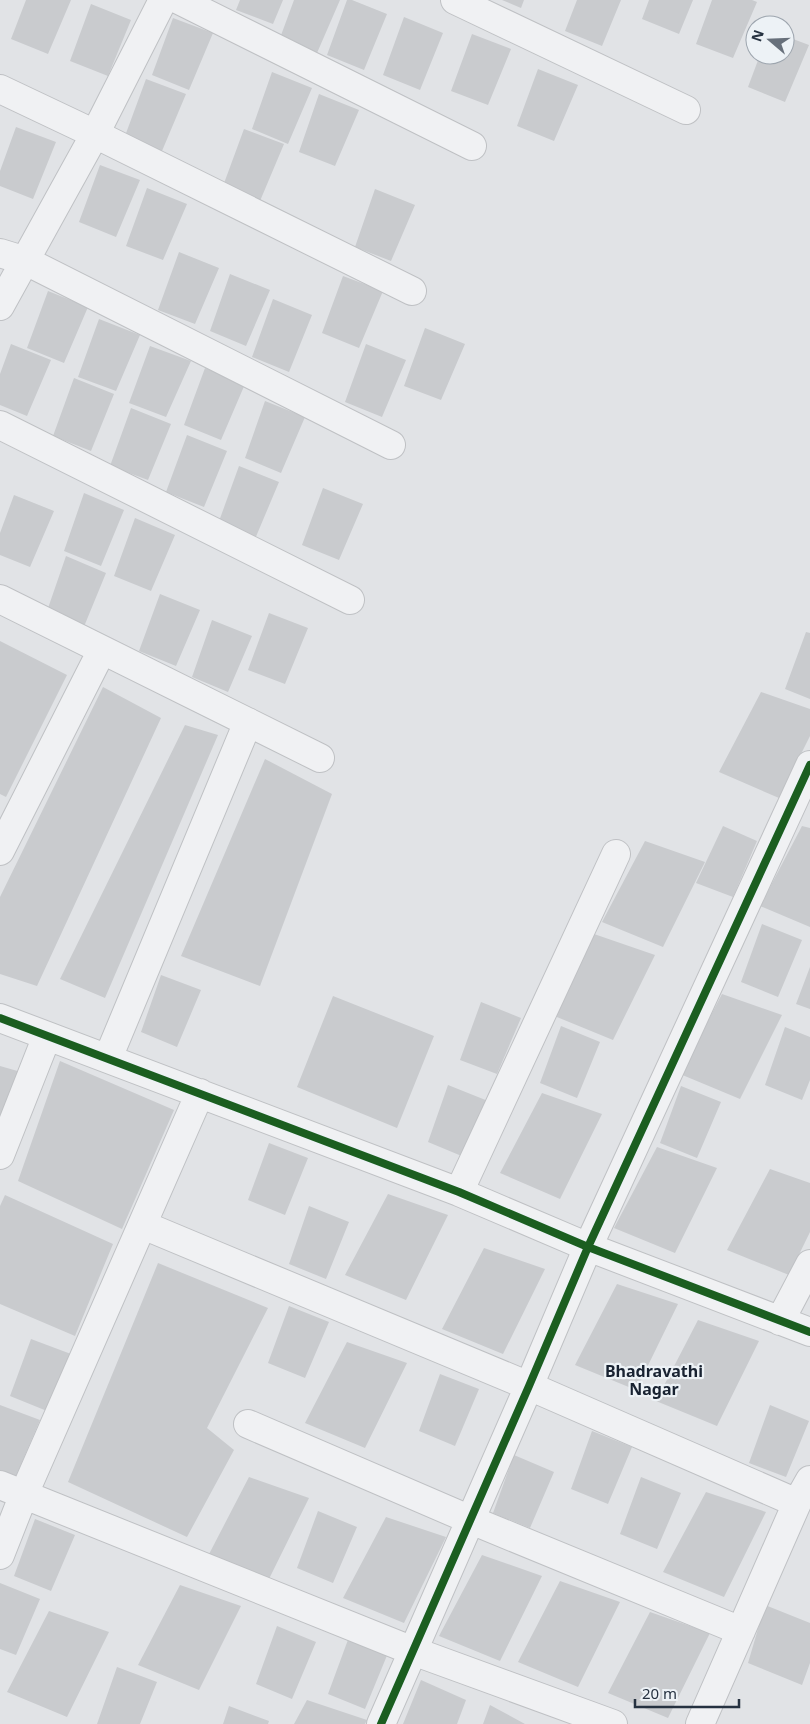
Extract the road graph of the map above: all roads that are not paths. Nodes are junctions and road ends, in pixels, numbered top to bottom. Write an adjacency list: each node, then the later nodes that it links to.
1 (163, 0): 6 (street)
2 (179, 0): 7 (street)
3 (455, 0): 5 (street)
4 (0, 89): 6 (street)
5 (686, 110)
6 (95, 134): 9 (street); 10 (street)
7 (472, 146)
8 (0, 253): 9 (street)
9 (26, 261): 11 (street); 13 (street)
10 (412, 291)
11 (0, 306)
12 (0, 425): 15 (street)
13 (391, 445)
14 (0, 599): 16 (street)
15 (350, 600)
16 (102, 650): 17 (street); 20 (street)
17 (248, 722): 18 (street); 24 (street)
18 (320, 758)
19 (810, 765): 29 (street)
20 (0, 851)
21 (616, 854): 27 (street)
22 (0, 1018): 23 (street)
23 (47, 1036): 24 (street); 26 (street)
24 (108, 1058): 25 (street)
25 (200, 1093): 27 (street); 28 (street)
26 (0, 1155)
27 (459, 1192): 29 (street)
28 (143, 1224): 33 (street); 35 (street)
29 (588, 1247): 31 (street); 33 (street)
30 (810, 1264): 31 (street)
31 (780, 1321): 32 (street)
32 (810, 1332)
33 (529, 1386): 36 (street); 37 (street)
34 (248, 1424): 37 (street)
35 (12, 1490): 38 (street); 40 (street)
36 (803, 1492): 39 (street)
37 (471, 1520): 39 (street); 40 (street)
38 (0, 1555)
39 (741, 1631): 43 (street)
40 (413, 1651): 41 (street); 42 (street)
41 (381, 1724)
42 (613, 1724)
43 (700, 1724)

